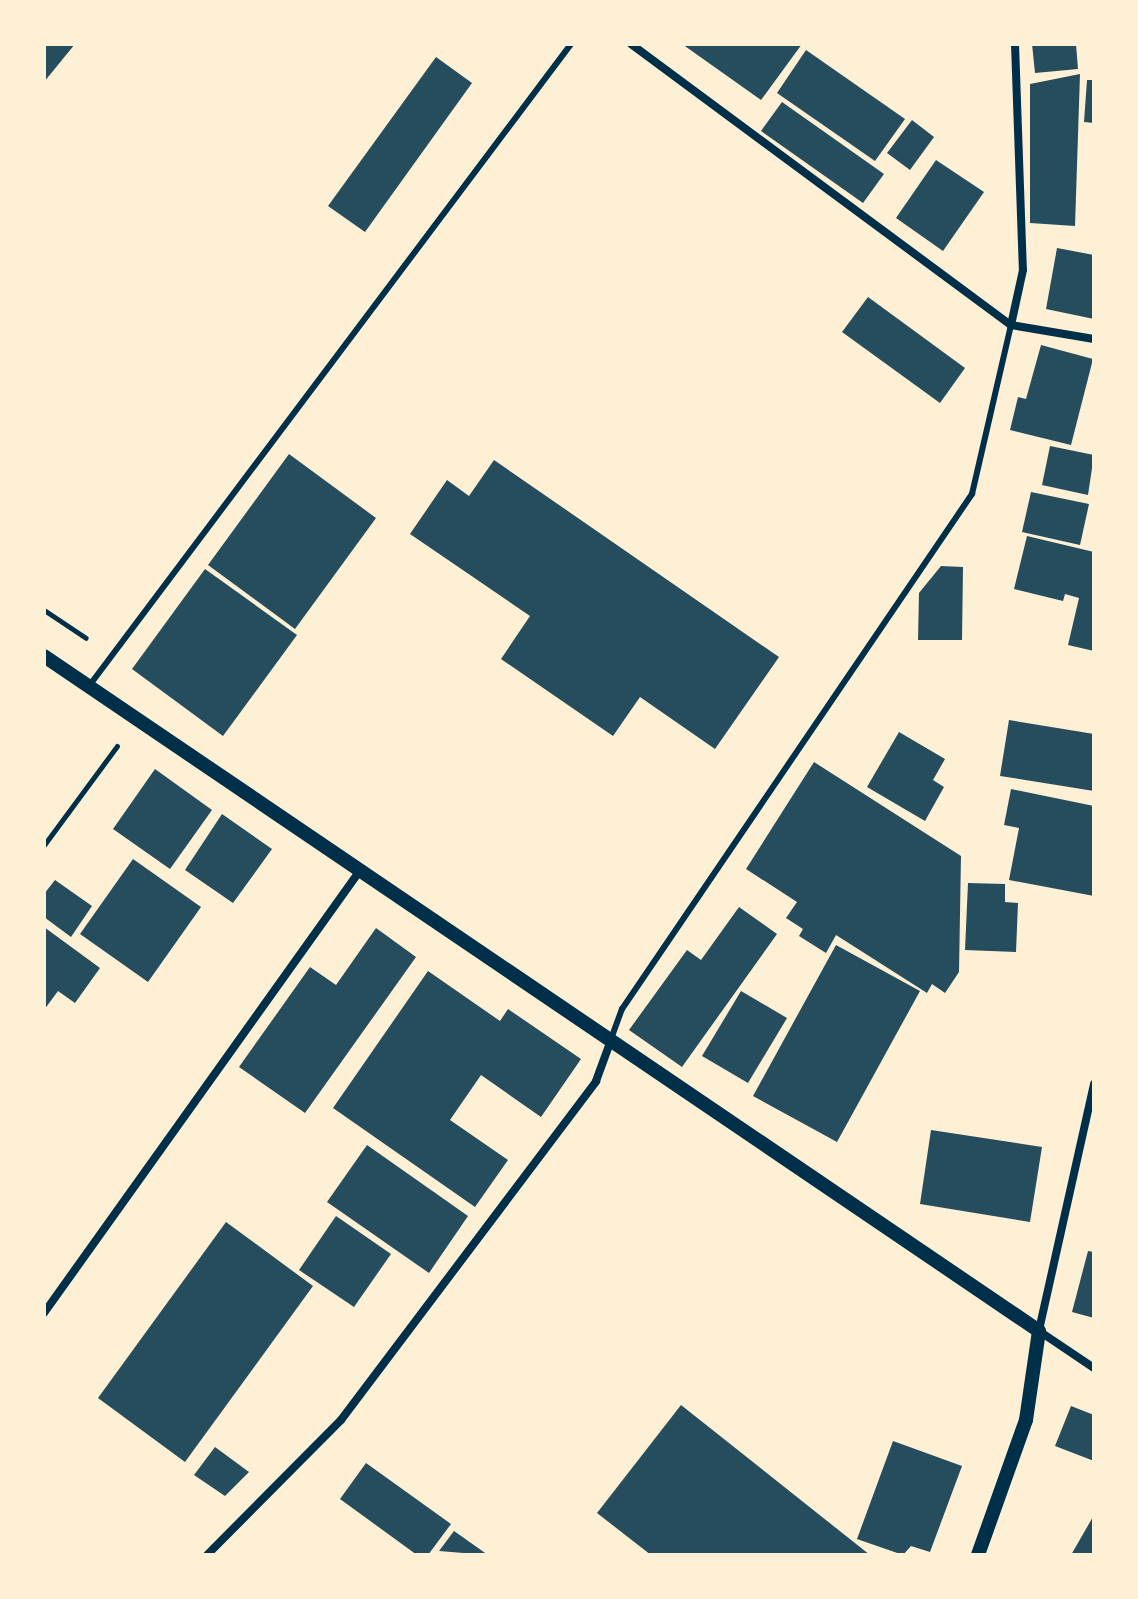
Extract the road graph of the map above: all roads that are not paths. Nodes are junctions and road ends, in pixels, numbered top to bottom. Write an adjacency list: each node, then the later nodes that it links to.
1 (571, 44): 7 (lane)
2 (631, 44): 4 (street)
3 (1015, 44): 4 (street)
4 (1011, 325): 5 (street); 9 (lane)
5 (1094, 339)
6 (44, 656): 7 (street)
7 (89, 686): 8 (street)
8 (361, 868): 9 (street); 11 (street)
9 (610, 1043): 12 (street); 14 (street)
10 (1094, 1084): 12 (street)
11 (44, 1313)
12 (1039, 1331): 13 (street); 15 (street)
13 (1094, 1368)
14 (207, 1555)
15 (978, 1555)

